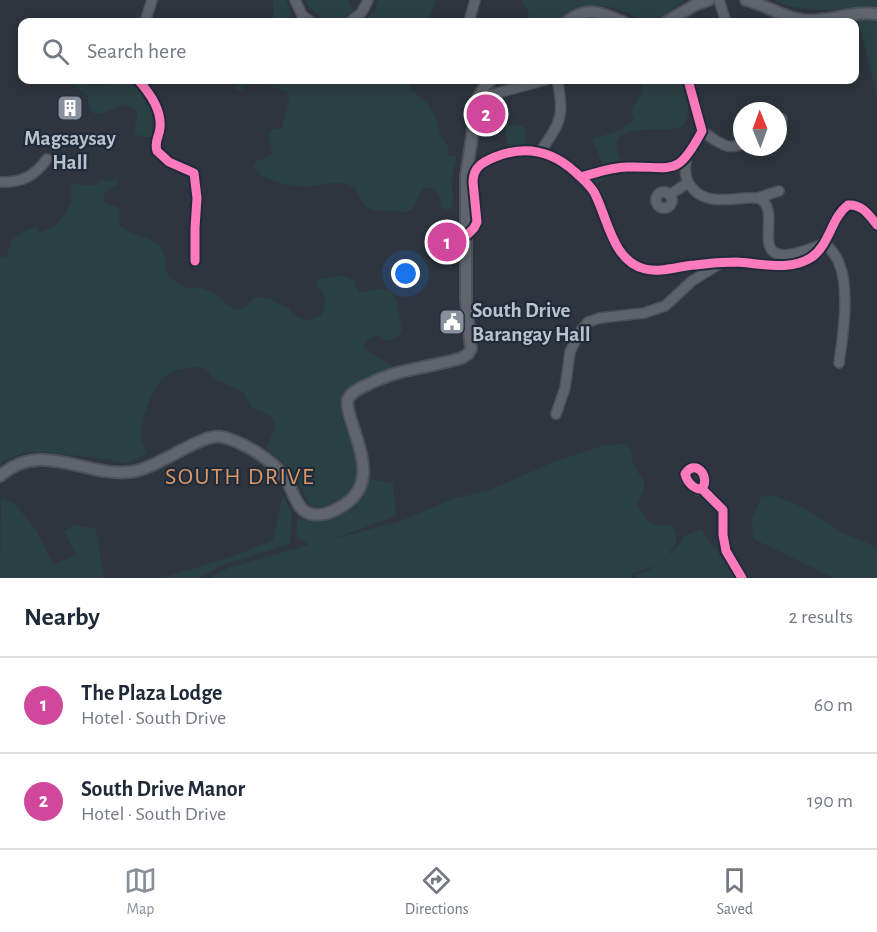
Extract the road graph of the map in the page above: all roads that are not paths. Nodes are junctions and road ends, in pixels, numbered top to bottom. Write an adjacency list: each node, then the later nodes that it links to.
1 (152, 0): 9 (street)
2 (295, 0): 10 (street)
3 (368, 0): 11 (street)
4 (475, 0): 12 (street)
5 (709, 0): 15 (main road)
6 (720, 0): 16 (street)
7 (746, 0): 17 (main road)
8 (877, 14): 18 (main road)
9 (146, 18)
10 (306, 18)
11 (355, 18)
12 (470, 18)
13 (573, 18): 14 (main road)
14 (613, 18)
15 (672, 18)
16 (725, 18)
17 (796, 18)
18 (831, 18)
19 (141, 84): 40 (street)
20 (487, 84): 24 (main road)
21 (531, 84): 24 (street)
22 (558, 84): 27 (street)
23 (689, 84): 25 (street)
24 (478, 98): 38 (main road)
25 (702, 131): 26 (street); 28 (street)
26 (733, 147)
27 (540, 152): 31 (street); 38 (street)
28 (687, 156): 30 (street); 32 (street)
29 (47, 159): 33 (street)
30 (675, 166): 31 (street); 32 (street)
31 (581, 177): 41 (street)
32 (687, 180): 35 (street); 36 (street)
33 (0, 182)
34 (779, 191): 36 (street)
35 (669, 195)
36 (758, 198): 39 (street)
37 (877, 225): 39 (street)
38 (467, 235): 44 (main road)
39 (825, 243): 41 (street); 42 (street)
40 (195, 261)
41 (723, 262): 43 (street)
42 (839, 363)
43 (556, 414)
44 (0, 476)
45 (687, 479): 46 (street)
46 (742, 578)

